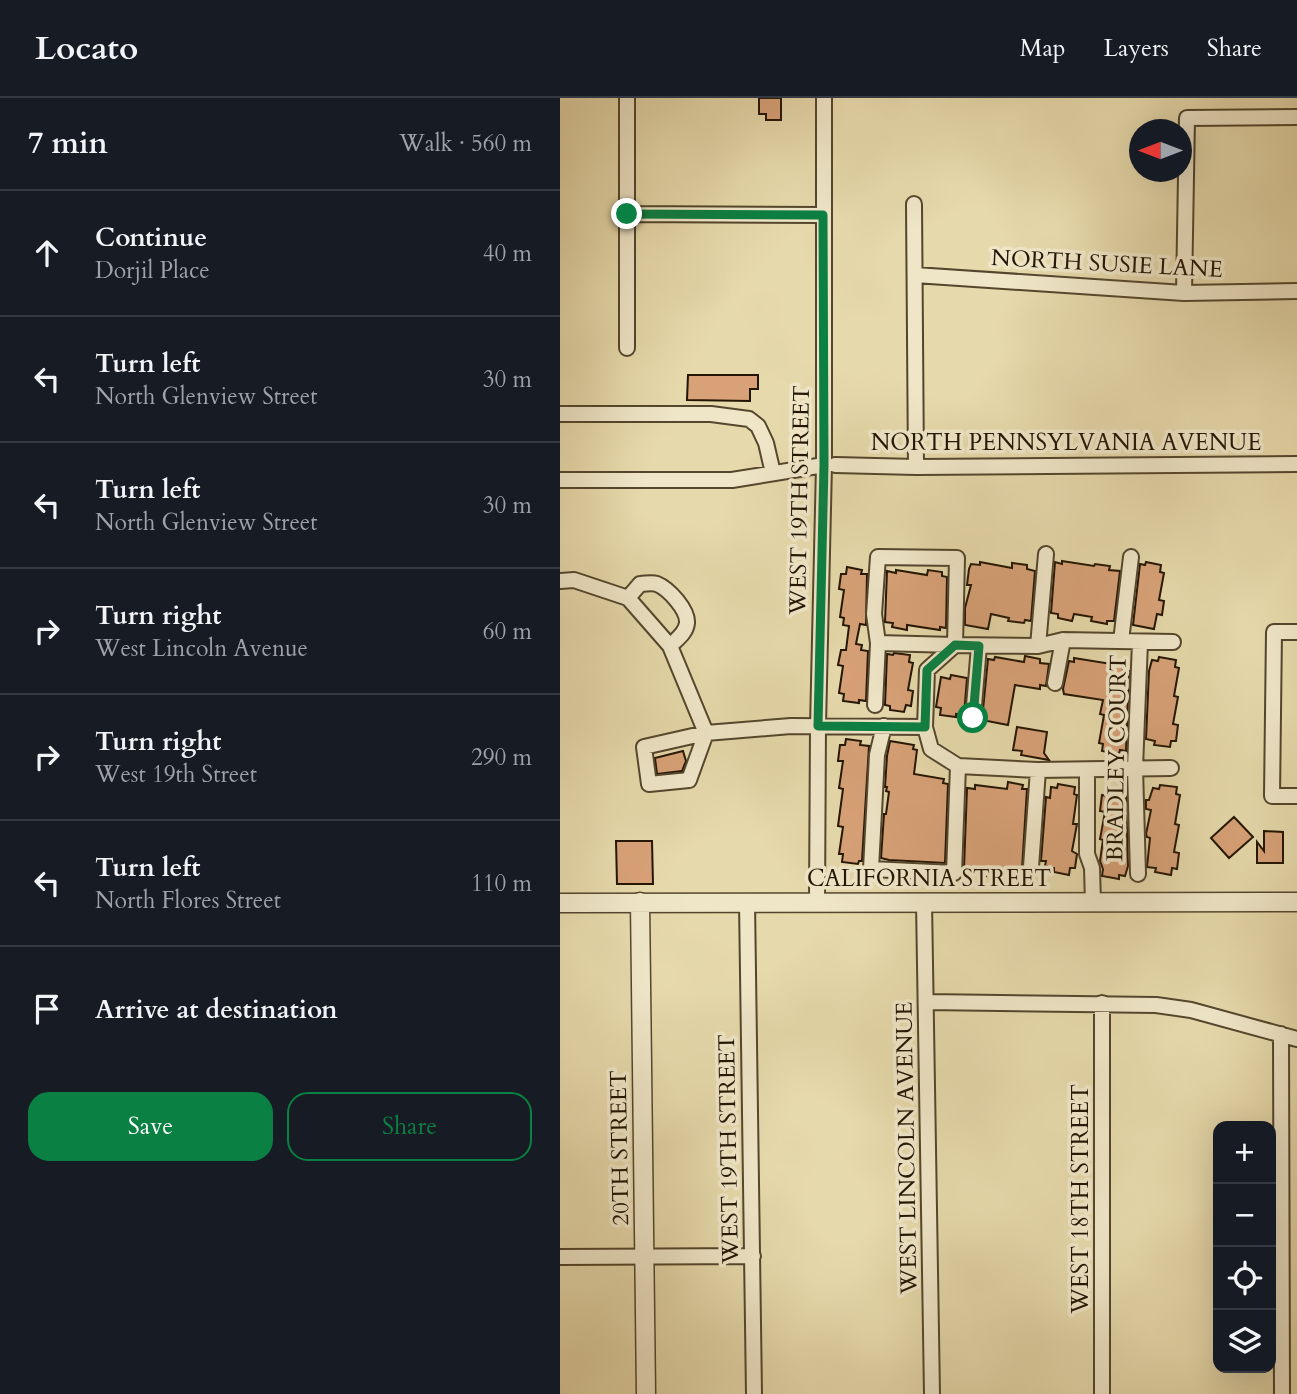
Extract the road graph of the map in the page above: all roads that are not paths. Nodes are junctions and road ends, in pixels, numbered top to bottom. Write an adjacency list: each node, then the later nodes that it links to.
1 (627, 98): 5 (street)
2 (824, 98): 6 (street, WEST 19TH STREET)
3 (1297, 117): 9 (street)
4 (914, 204): 7 (street)
5 (627, 214): 6 (street); 10 (street)
6 (823, 215): 13 (street, WEST 19TH STREET)
7 (915, 275): 9 (street, NORTH SUSIE LANE); 14 (street)
8 (1297, 291): 9 (street, NORTH SUSIE LANE)
9 (1184, 293)
10 (627, 348)
11 (560, 414): 15 (street)
12 (1297, 464): 14 (street, NORTH PENNSYLVANIA AVENUE)
13 (829, 465): 14 (street, NORTH PENNSYLVANIA AVENUE); 15 (street, NORTH PENNSYLVANIA AVENUE); 34 (street, WEST 19TH STREET)
14 (916, 467)
15 (773, 474): 16 (street, NORTH PENNSYLVANIA AVENUE)
16 (560, 480)
17 (1046, 554): 30 (street)
18 (1131, 557): 23 (street, BRADLEY COURT)
19 (560, 581): 20 (street)
20 (628, 598): 28 (street); 28 (street)
21 (1297, 632): 43 (street)
22 (1063, 639): 23 (street); 30 (street); 31 (street)
23 (1121, 641): 24 (street)
24 (1140, 642): 25 (street); 39 (street, BRADLEY COURT)
25 (1173, 642)
26 (878, 643): 27 (street); 27 (street); 32 (street)
27 (955, 645): 29 (street); 36 (street)
28 (670, 646): 37 (street)
29 (979, 646): 30 (street); 33 (street)
30 (1038, 646)
31 (1055, 683)
32 (875, 705)
33 (973, 718)
34 (818, 726): 35 (street); 37 (street); 51 (street, WEST 19TH STREET)
35 (884, 726): 36 (street); 38 (street)
36 (925, 727): 38 (street)
37 (706, 733): 37 (street)
38 (958, 766): 41 (street)
39 (1135, 768): 40 (street); 42 (street); 45 (street, BRADLEY COURT)
40 (1171, 768)
41 (1038, 770): 42 (street); 44 (street)
42 (1087, 770): 52 (street)
43 (1297, 796)
44 (1031, 867)
45 (1138, 874)
46 (560, 902): 47 (street, CALIFORNIA STREET)
47 (640, 902): 48 (street, CALIFORNIA STREET); 59 (street, 20TH STREET)
48 (747, 902): 51 (street, CALIFORNIA STREET); 57 (street, WEST 19TH STREET)
49 (924, 902): 51 (street, CALIFORNIA STREET); 52 (street, CALIFORNIA STREET); 53 (street, WEST LINCOLN AVENUE)
50 (1297, 902): 52 (street, CALIFORNIA STREET)
51 (817, 903)
52 (1093, 903)
53 (927, 1002): 54 (street); 62 (street, WEST LINCOLN AVENUE)
54 (1102, 1003): 55 (street); 63 (street, WEST 18TH STREET)
55 (1281, 1034): 56 (street); 64 (street)
56 (1297, 1038)
57 (752, 1255): 59 (street); 61 (street, WEST 19TH STREET)
58 (560, 1257): 59 (street)
59 (645, 1257): 60 (street, 20TH STREET)
60 (646, 1394)
61 (754, 1394)
62 (932, 1394)
63 (1102, 1394)
64 (1282, 1394)

